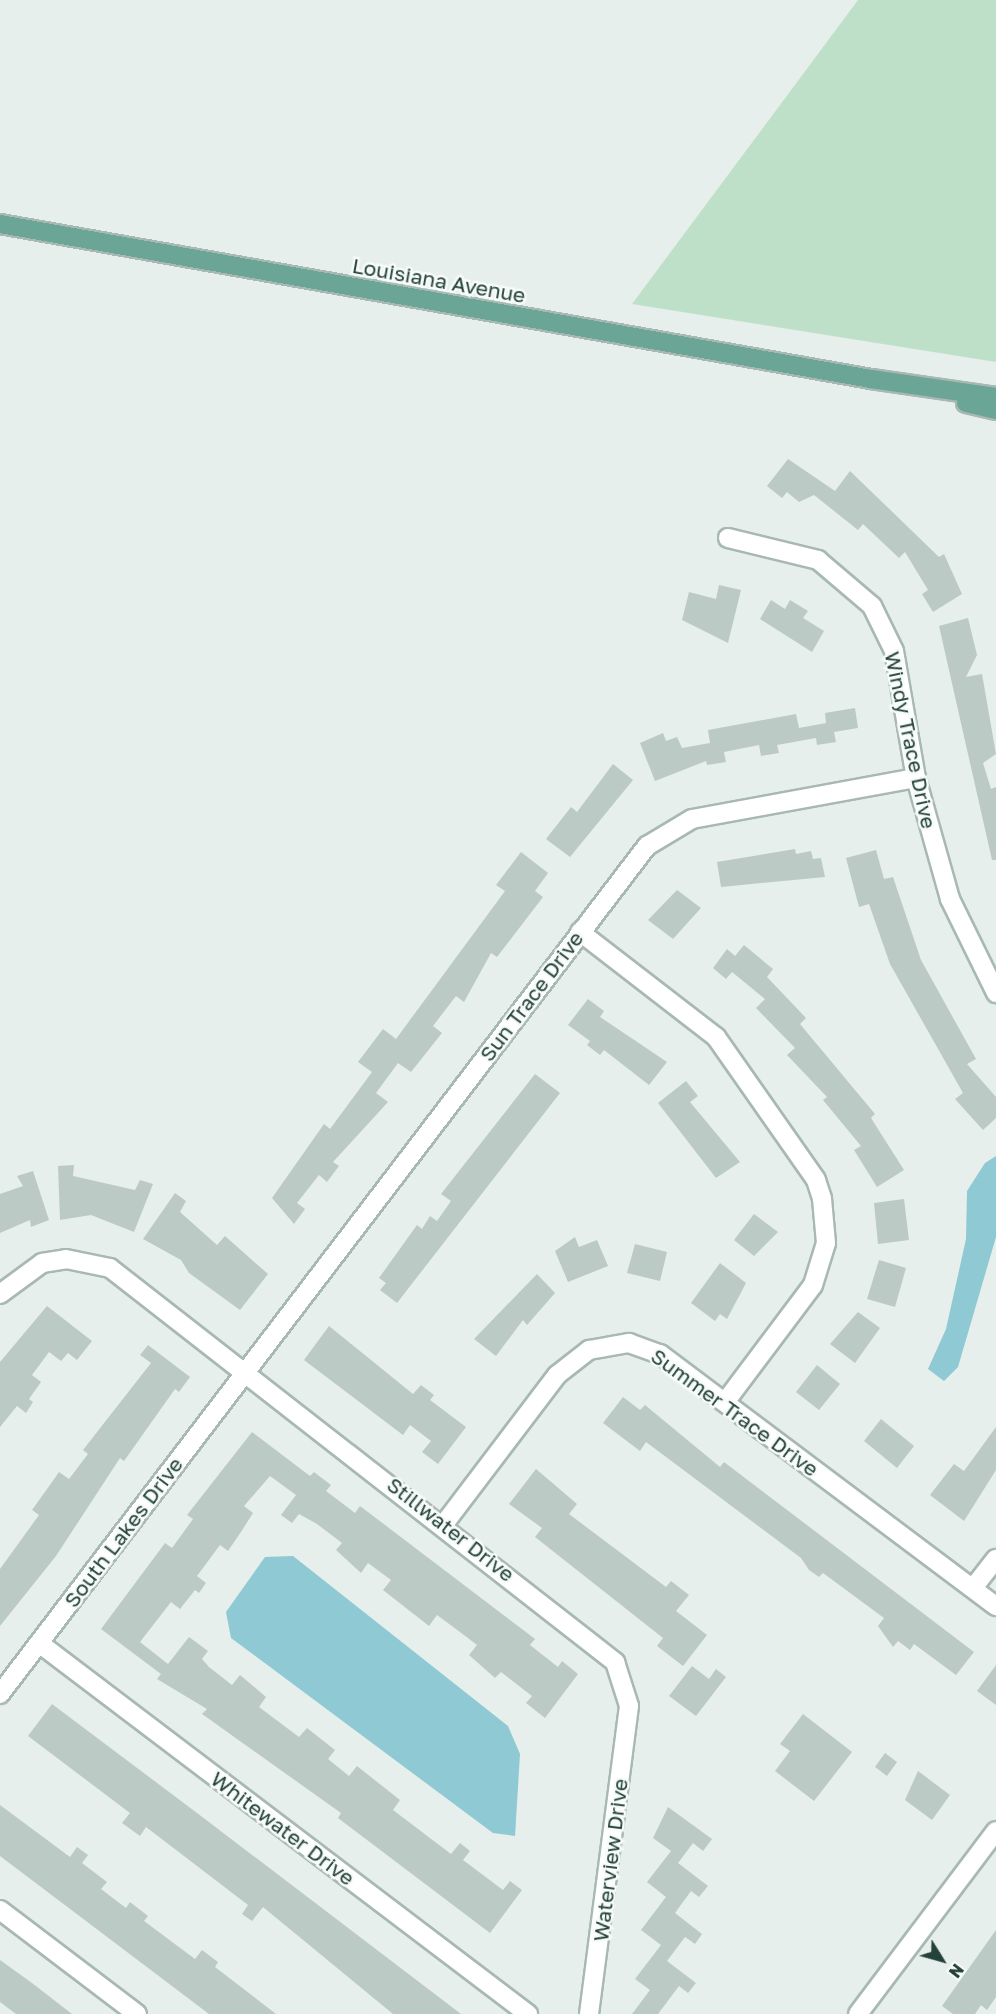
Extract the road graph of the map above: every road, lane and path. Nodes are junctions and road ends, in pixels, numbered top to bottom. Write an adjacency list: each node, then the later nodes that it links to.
1 (0, 224): 2 (main road, Louisiana Avenue)
2 (871, 379): 3 (main road, Louisiana Avenue); 4 (main road, Louisiana Avenue)
3 (996, 397)
4 (996, 410)
5 (728, 538): 6 (street, Windy Trace Drive)
6 (916, 778): 7 (street, Sun Trace Drive); 8 (street, Windy Trace Drive)
7 (580, 932): 10 (street, Sun Trace Drive); 11 (street)
8 (996, 993)
9 (0, 1294): 10 (street, Stillwater Drive)
10 (246, 1371): 12 (street, Stillwater Drive); 16 (street, South Lakes Drive)
11 (725, 1402): 12 (street, Summer Trace Drive); 14 (street, Summer Trace Drive)
12 (444, 1524): 18 (street, Stillwater Drive)
13 (996, 1559): 14 (street)
14 (973, 1588): 15 (street, Summer Trace Drive)
15 (996, 1606)
16 (39, 1642): 17 (street, South Lakes Drive); 22 (street, Whitewater Drive)
17 (0, 1694)
18 (629, 1706): 23 (street, Waterview Drive)
19 (996, 1831): 24 (street)
20 (0, 1910): 21 (street)
21 (137, 2014)
22 (528, 2014)
23 (589, 2014)
24 (858, 2014)

